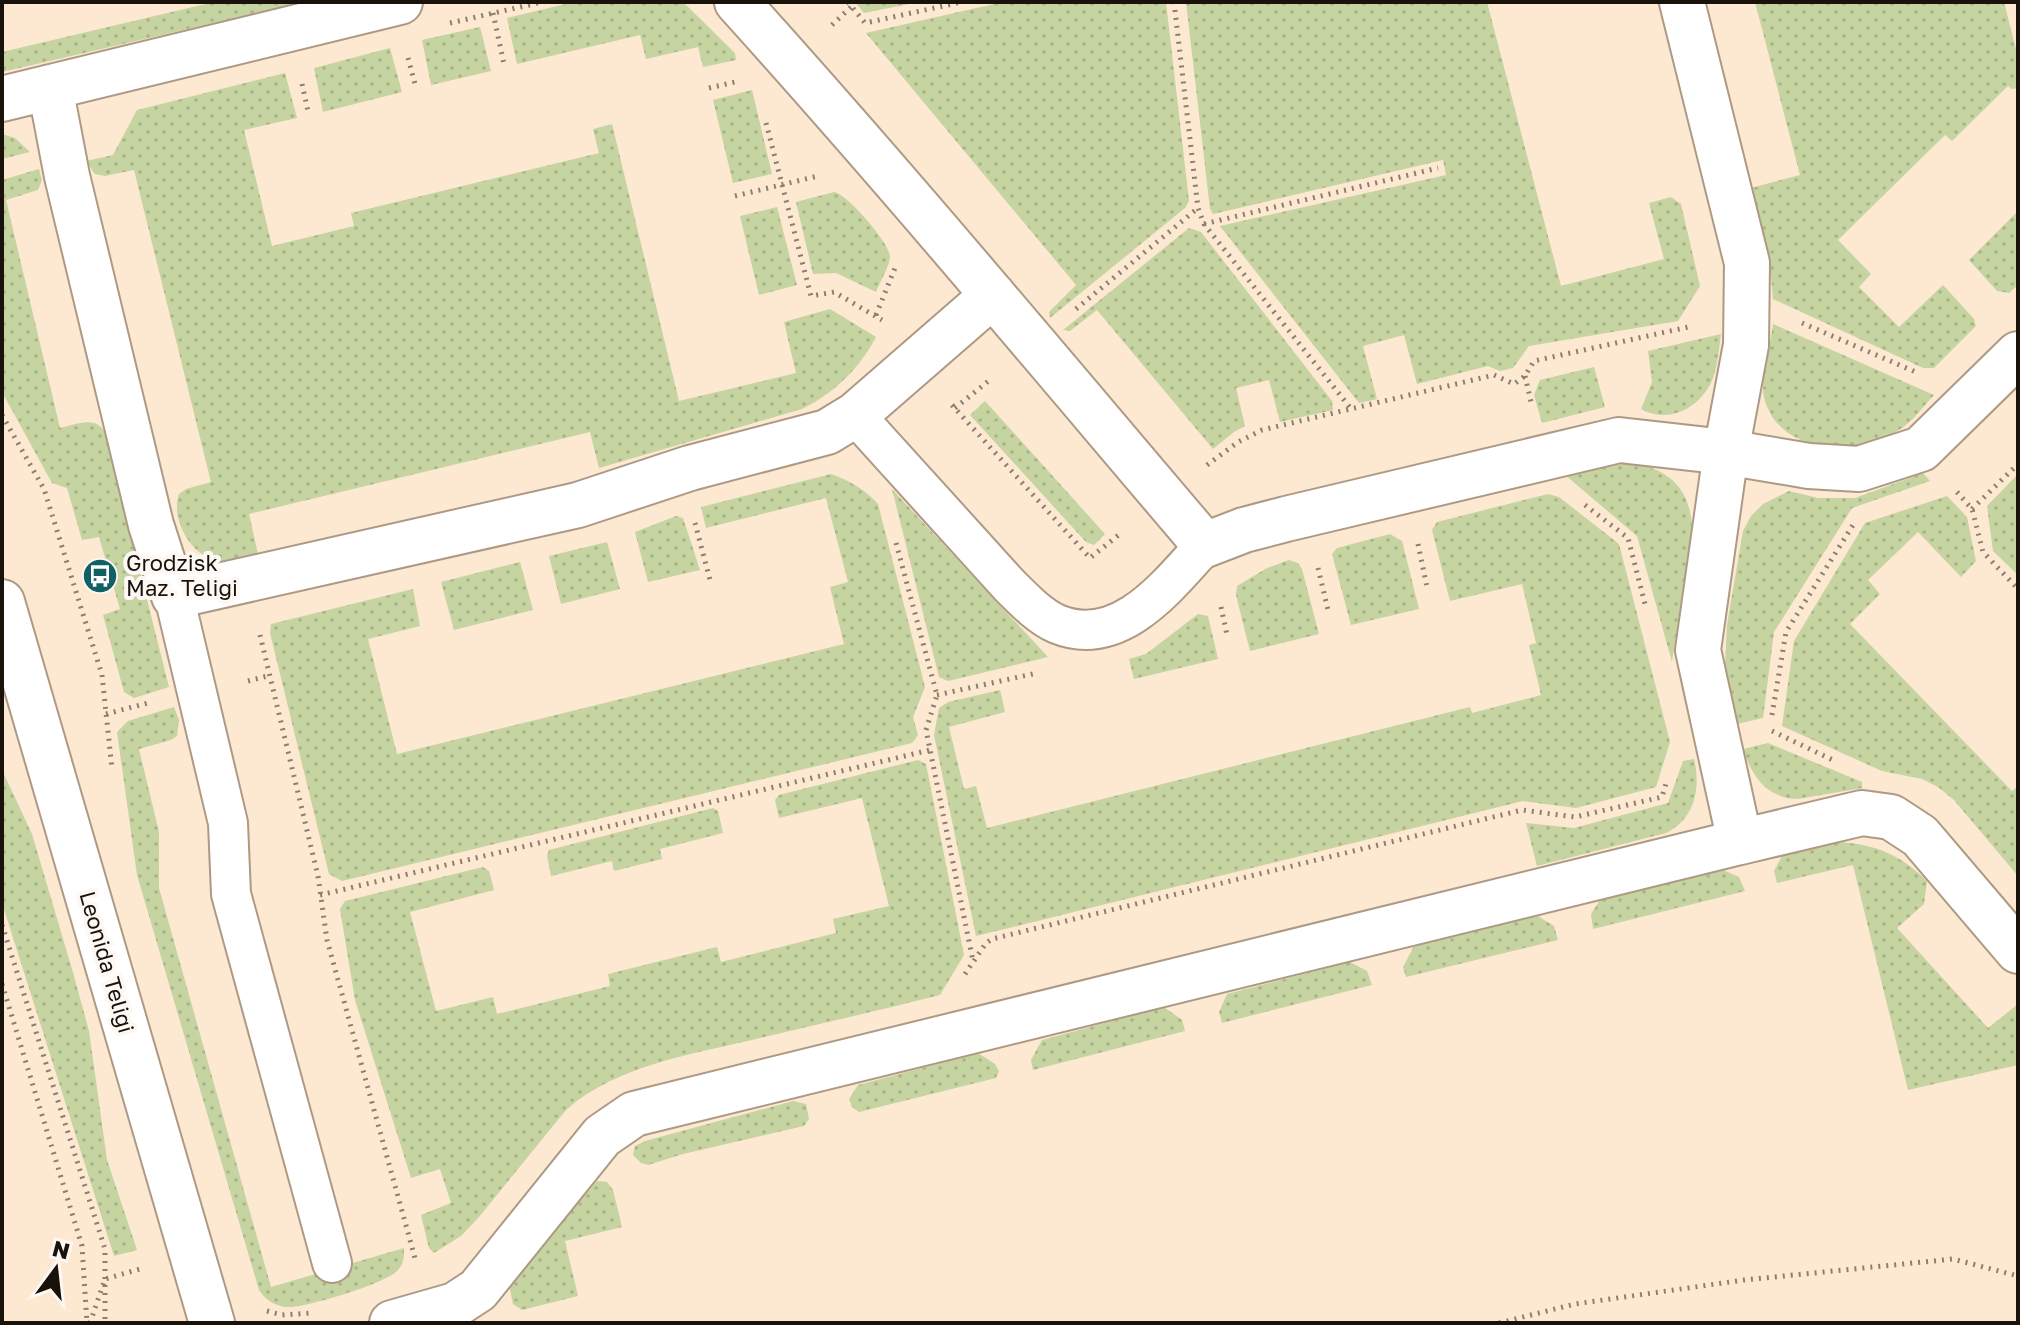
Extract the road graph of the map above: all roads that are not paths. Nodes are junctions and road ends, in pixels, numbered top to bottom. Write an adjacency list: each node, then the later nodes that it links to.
1 (400, 2): 4 (street)
2 (737, 2): 6 (street)
3 (1682, 2): 9 (street)
4 (50, 87): 5 (street); 11 (street)
5 (2, 99)
6 (993, 295): 8 (street); 10 (street)
7 (2018, 354): 9 (street)
8 (855, 415): 10 (lane); 11 (street)
9 (1726, 452): 10 (street); 13 (street)
10 (1205, 545)
11 (174, 596): 15 (lane)
12 (2, 602): 16 (street, Leonida Teligi)
13 (1740, 842): 14 (street); 17 (street)
14 (2018, 951)
15 (332, 1263)
16 (212, 1323)
17 (392, 1323)

